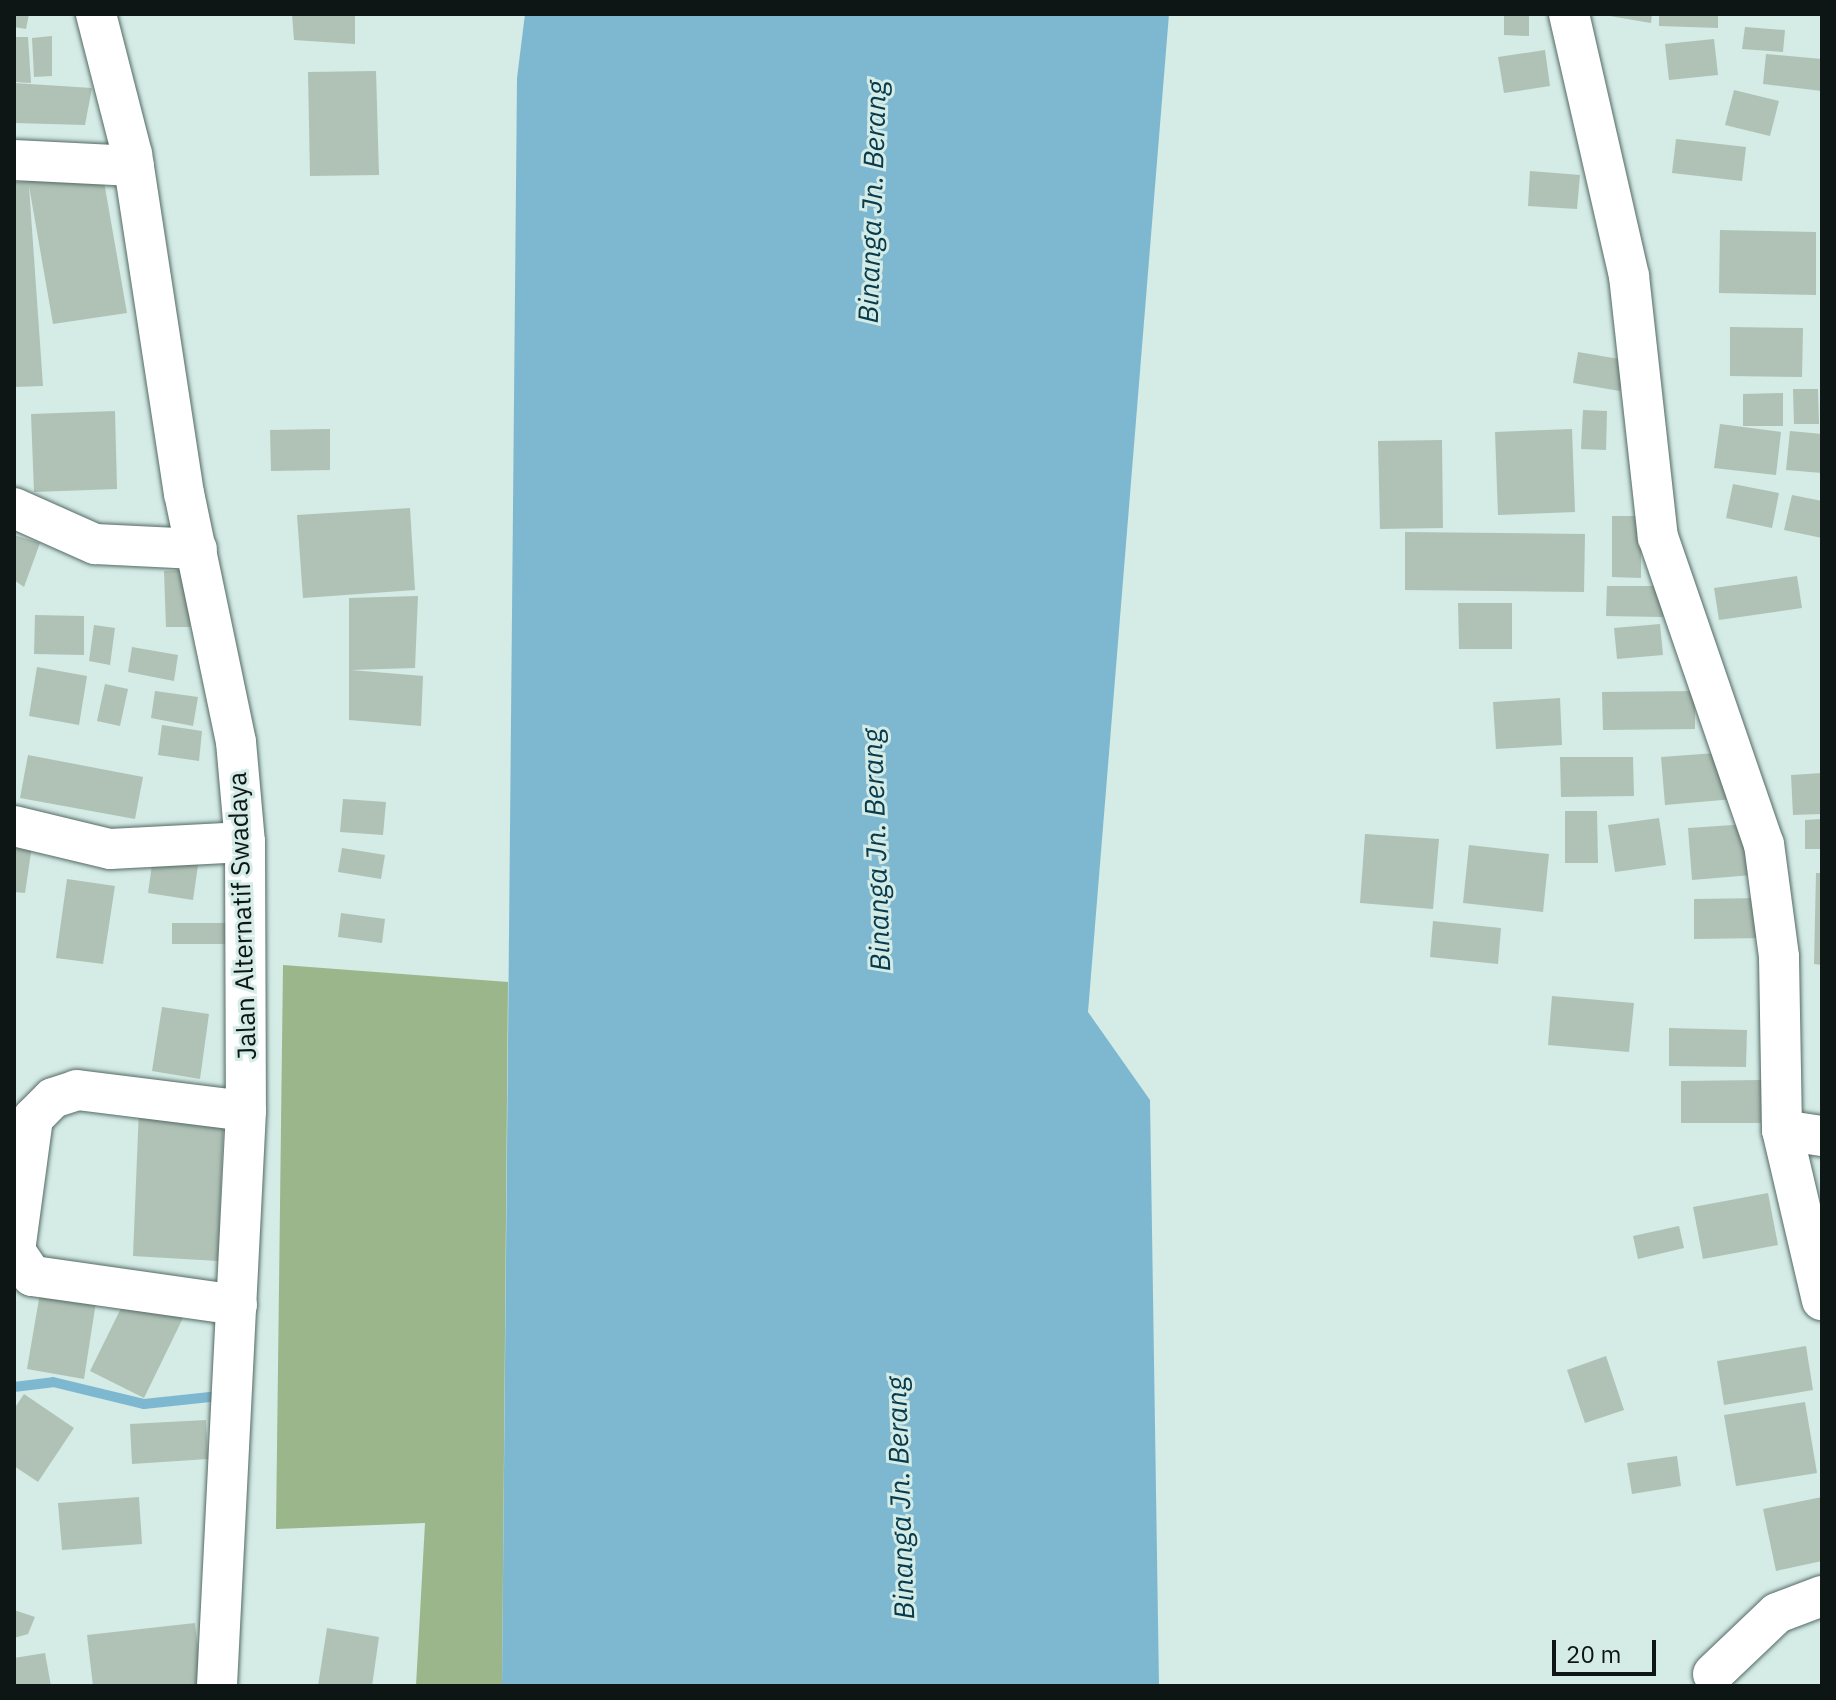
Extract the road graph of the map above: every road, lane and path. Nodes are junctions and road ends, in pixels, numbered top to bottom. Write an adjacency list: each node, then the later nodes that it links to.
1 (96, 14): 4 (street, Jalan Alternatif Swadaya)
2 (1569, 14): 10 (street)
3 (14, 160): 4 (street)
4 (133, 160): 6 (street, Jalan Alternatif Swadaya)
5 (14, 508): 6 (street)
6 (197, 549): 8 (street, Jalan Alternatif Swadaya)
7 (14, 826): 8 (street)
8 (245, 842): 9 (street, Jalan Alternatif Swadaya)
9 (246, 1111): 13 (street, Jalan Alternatif Swadaya); 13 (street)
10 (1782, 1130): 11 (street); 12 (street)
11 (1822, 1136)
12 (1822, 1300)
13 (237, 1305): 16 (street, Jalan Alternatif Swadaya)
14 (1822, 1596): 15 (street)
15 (1713, 1674)
16 (217, 1686)

